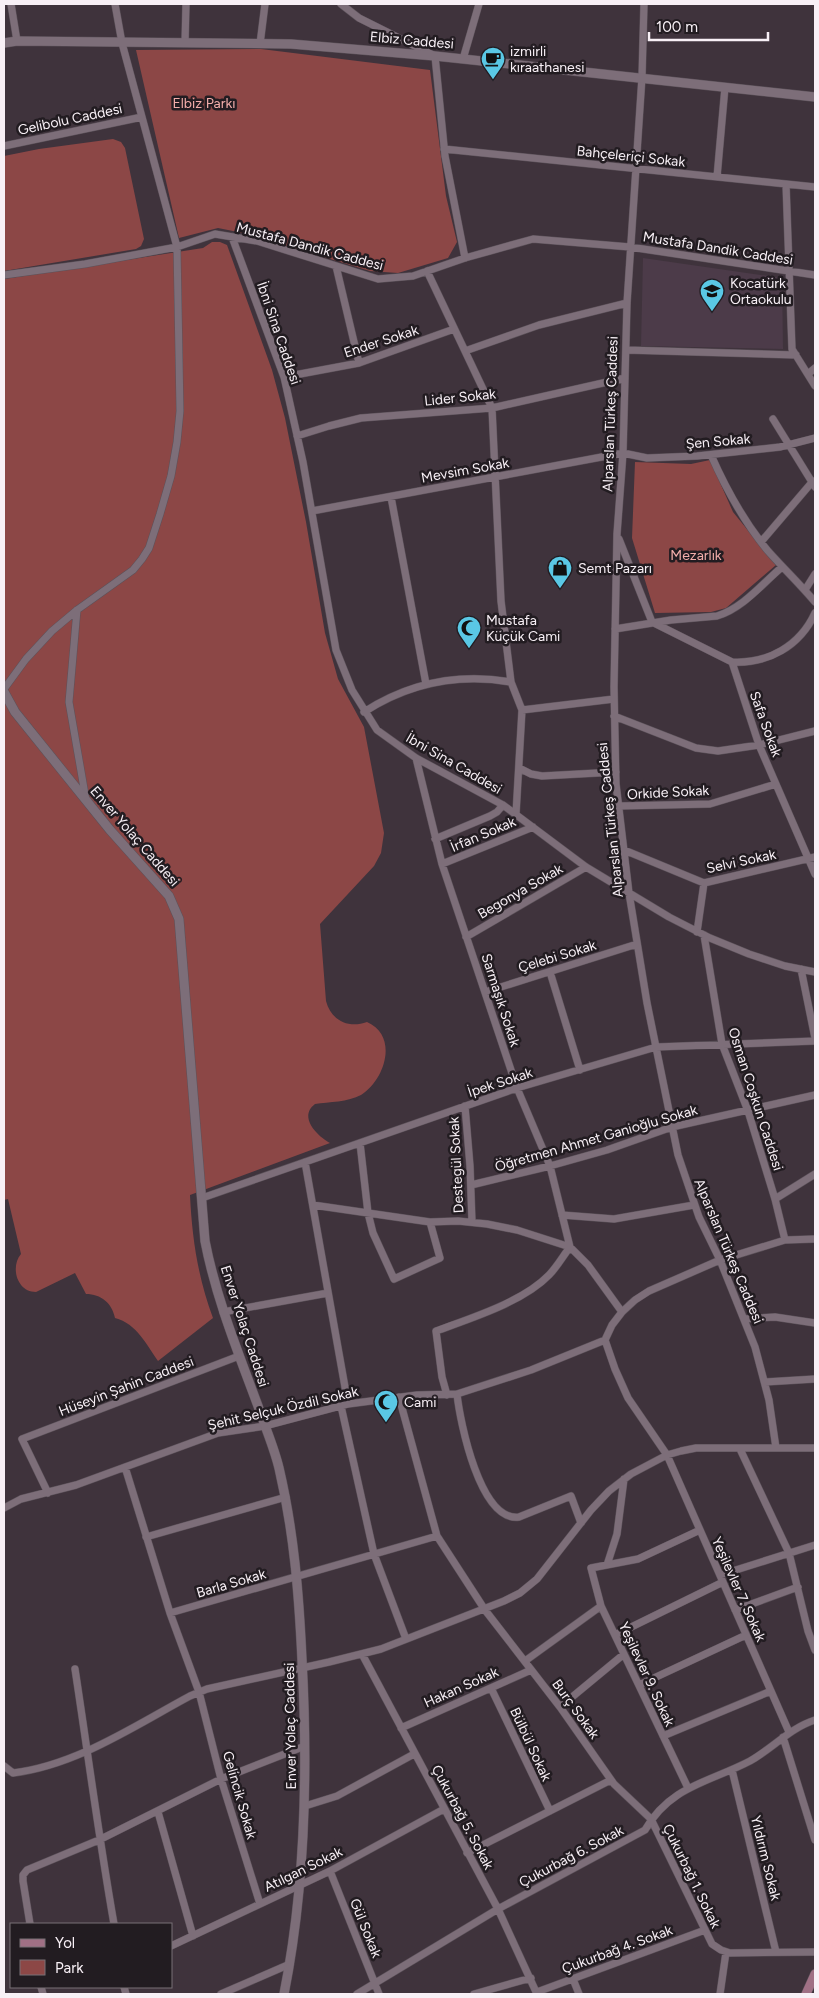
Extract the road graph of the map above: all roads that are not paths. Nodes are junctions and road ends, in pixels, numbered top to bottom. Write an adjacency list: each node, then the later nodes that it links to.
1 (11, 4): 8 (street)
2 (115, 4): 9 (street)
3 (186, 4): 10 (street)
4 (265, 4): 12 (street)
5 (341, 4): 13 (street)
6 (479, 4): 14 (street)
7 (644, 4): 15 (street, Alparslan Türkeş Caddesi)
8 (18, 42): 9 (street, Elbiz Caddesi); 11 (street, Elbiz Caddesi)
9 (122, 43): 10 (street, Elbiz Caddesi); 18 (street)
10 (185, 43): 12 (street, Elbiz Caddesi)
11 (4, 44)
12 (260, 44): 13 (street, Elbiz Caddesi)
13 (435, 56): 14 (street, Elbiz Caddesi); 20 (street)
14 (463, 59): 15 (street, Elbiz Caddesi)
15 (642, 77): 16 (street, Elbiz Caddesi); 21 (street, Alparslan Türkeş Caddesi)
16 (725, 87): 17 (street, Elbiz Caddesi); 22 (street)
17 (815, 97)
18 (142, 117): 19 (street, Gelibolu Caddesi); 26 (street)
19 (4, 146)
20 (444, 149): 21 (street, Bahçeleriçi Sokak); 28 (street)
21 (636, 169): 22 (street, Bahçeleriçi Sokak); 27 (street, Alparslan Türkeş Caddesi)
22 (717, 177): 23 (street, Bahçeleriçi Sokak)
23 (786, 184): 24 (street, Bahçeleriçi Sokak); 31 (street)
24 (815, 187)
25 (232, 237): 26 (street, Mustafa Dandik Caddesi); 29 (street, Mustafa Dandik Caddesi); 42 (street, İbni Sina Caddesi)
26 (177, 247): 32 (street, Mustafa Dandik Caddesi); 62 (street)
27 (630, 247): 28 (street, Mustafa Dandik Caddesi); 31 (street, Mustafa Dandik Caddesi); 34 (street, Alparslan Türkeş Caddesi)
28 (465, 258): 30 (street, Mustafa Dandik Caddesi)
29 (336, 266): 30 (street, Mustafa Dandik Caddesi); 39 (street)
30 (427, 271): 35 (street)
31 (788, 271): 33 (street, Mustafa Dandik Caddesi); 38 (street)
32 (4, 275)
33 (815, 275)
34 (627, 303): 36 (street, Alparslan Türkeş Caddesi); 37 (street)
35 (454, 329): 37 (street); 39 (street, Ender Sokak)
36 (626, 350): 38 (street); 43 (street, Alparslan Türkeş Caddesi)
37 (465, 351): 45 (street)
38 (796, 355): 41 (street)
39 (359, 363): 42 (street, Ender Sokak)
40 (815, 368): 41 (street)
41 (808, 374): 44 (street)
42 (284, 377): 47 (street, İbni Sina Caddesi)
43 (625, 378): 45 (street, Lider Sokak); 50 (street, Alparslan Türkeş Caddesi)
44 (815, 386)
45 (492, 408): 47 (street, Lider Sokak); 52 (street)
46 (773, 419): 49 (street)
47 (297, 436): 55 (street, İbni Sina Caddesi)
48 (815, 438): 49 (street, Şen Sokak)
49 (789, 445): 51 (street, Şen Sokak); 53 (street)
50 (623, 453): 51 (street, Şen Sokak); 52 (street, Mevsim Sokak); 56 (street, Alparslan Türkeş Caddesi)
51 (711, 455): 57 (street)
52 (496, 478): 54 (street, Mevsim Sokak); 67 (street)
53 (814, 484): 57 (street)
54 (391, 497): 55 (street, Mevsim Sokak); 68 (street)
55 (312, 511): 72 (street, İbni Sina Caddesi)
56 (617, 534): 64 (street); 65 (street, Alparslan Türkeş Caddesi)
57 (762, 542): 58 (street)
58 (782, 567): 60 (street); 64 (street)
59 (815, 574): 60 (street)
60 (805, 590): 61 (street)
61 (815, 602)
62 (77, 610): 69 (street); 80 (street)
63 (815, 612): 66 (street)
64 (652, 622): 65 (street); 66 (street)
65 (615, 629): 70 (street, Alparslan Türkeş Caddesi)
66 (732, 662): 75 (street, Safa Sokak)
67 (511, 682): 68 (street); 71 (street)
68 (426, 684): 72 (street)
69 (4, 690): 80 (street, Enver Yolaç Caddesi)
70 (614, 699): 71 (street); 73 (street, Alparslan Türkeş Caddesi)
71 (522, 710): 77 (street)
72 (364, 712): 76 (street, İbni Sina Caddesi)
73 (614, 716): 75 (street); 78 (street, Alparslan Türkeş Caddesi)
74 (815, 731): 75 (street)
75 (758, 745): 79 (street, Safa Sokak)
76 (416, 758): 81 (street, İbni Sina Caddesi); 85 (street, Sarmaşık Sokak)
77 (519, 768): 78 (street); 83 (street)
78 (616, 772): 82 (street, Alparslan Türkeş Caddesi)
79 (776, 784): 82 (street, Orkide Sokak); 87 (street, Safa Sokak)
80 (86, 800): 114 (street, Enver Yolaç Caddesi)
81 (503, 805): 83 (street, İbni Sina Caddesi); 85 (street)
82 (619, 806): 86 (street, Alparslan Türkeş Caddesi)
83 (516, 814): 84 (street, İbni Sina Caddesi)
84 (533, 826): 88 (street, İrfan Sokak); 89 (street, İbni Sina Caddesi)
85 (435, 839): 88 (street, Sarmaşık Sokak)
86 (624, 850): 91 (street, Selvi Sokak); 92 (street, Alparslan Türkeş Caddesi)
87 (813, 858): 90 (street, Safa Sokak); 91 (street, Selvi Sokak)
88 (442, 864): 94 (street, Sarmaşık Sokak)
89 (586, 867): 92 (street, İbni Sina Caddesi); 94 (street, Begonya Sokak)
90 (815, 874)
91 (704, 883): 93 (street, Osman Coşkun Caddesi)
92 (629, 893): 93 (street, İbni Sina Caddesi); 95 (street, Alparslan Türkeş Caddesi)
93 (701, 933): 96 (street, İbni Sina Caddesi); 101 (street, Osman Coşkun Caddesi)
94 (466, 937): 99 (street, Sarmaşık Sokak)
95 (637, 944): 97 (street, Çelebi Sokak); 102 (street, Alparslan Türkeş Caddesi)
96 (800, 969): 98 (street, İbni Sina Caddesi); 100 (street)
97 (550, 972): 99 (street, Çelebi Sokak); 103 (street)
98 (815, 972)
99 (485, 992): 104 (street, Sarmaşık Sokak)
100 (815, 1040): 101 (street, İpek Sokak)
101 (722, 1044): 102 (street, İpek Sokak); 107 (street, Osman Coşkun Caddesi)
102 (656, 1047): 103 (street, İpek Sokak); 108 (street, Alparslan Türkeş Caddesi)
103 (580, 1070): 104 (street, İpek Sokak)
104 (517, 1088): 106 (street, İpek Sokak); 111 (street, Sarmaşık Sokak)
105 (815, 1095): 107 (street, Öğretmen Ahmet Ganioğlu Sokak)
106 (465, 1106): 109 (street, İpek Sokak); 113 (street, Destegül Sokak)
107 (748, 1110): 108 (street, Öğretmen Ahmet Ganioğlu Sokak); 115 (street, Osman Coşkun Caddesi)
108 (672, 1127): 111 (street, Öğretmen Ahmet Ganioğlu Sokak); 117 (street, Alparslan Türkeş Caddesi)
109 (360, 1143): 110 (street, İpek Sokak); 118 (street)
110 (305, 1162): 114 (street, İpek Sokak); 116 (street)
111 (550, 1166): 113 (street, Öğretmen Ahmet Ganioğlu Sokak); 119 (street, Sarmaşık Sokak)
112 (815, 1174): 115 (street)
113 (471, 1186): 121 (street, Destegül Sokak)
114 (202, 1198): 127 (street, Enver Yolaç Caddesi)
115 (775, 1199): 123 (street, Osman Coşkun Caddesi)
116 (313, 1204): 118 (street); 126 (street)
117 (694, 1205): 119 (street); 125 (street, Alparslan Türkeş Caddesi)
118 (368, 1213): 120 (street); 120 (street)
119 (562, 1215): 124 (street, Sarmaşık Sokak)
120 (430, 1222): 121 (street)
121 (472, 1222): 124 (street)
122 (815, 1239): 123 (street)
123 (785, 1240): 125 (street)
124 (570, 1247): 128 (street); 135 (street)
125 (720, 1260): 128 (street); 129 (street, Alparslan Türkeş Caddesi)
126 (328, 1293): 127 (street); 138 (street)
127 (223, 1312): 132 (street, Enver Yolaç Caddesi)
128 (622, 1312): 131 (street)
129 (744, 1318): 130 (street); 134 (street, Alparslan Türkeş Caddesi)
130 (815, 1323)
131 (605, 1340): 136 (street, Şehit Selçuk Özdil Sokak); 143 (street, Yeşilevler 7. Sokak)
132 (239, 1356): 139 (street, Enver Yolaç Caddesi); 146 (street, Hüseyin Şahin Caddesi)
133 (815, 1379): 134 (street)
134 (765, 1382): 141 (street, Alparslan Türkeş Caddesi)
135 (447, 1394): 136 (street, Şehit Selçuk Özdil Sokak); 137 (street, Şehit Selçuk Özdil Sokak)
136 (457, 1394): 149 (street)
137 (399, 1398): 138 (street, Şehit Selçuk Özdil Sokak); 151 (street, Burç Sokak)
138 (344, 1405): 139 (street, Şehit Selçuk Özdil Sokak); 154 (street)
139 (265, 1426): 144 (street, Şehit Selçuk Özdil Sokak); 147 (street, Enver Yolaç Caddesi)
140 (740, 1448): 141 (street); 143 (street); 155 (street)
141 (776, 1448): 142 (street)
142 (815, 1448)
143 (667, 1455): 145 (street); 150 (street, Yeşilevler 7. Sokak)
144 (125, 1468): 146 (street, Şehit Selçuk Özdil Sokak); 152 (street, Gelincik Sokak)
145 (624, 1479): 149 (street); 156 (street)
146 (48, 1493): 148 (street, Şehit Selçuk Özdil Sokak)
147 (286, 1497): 152 (street); 157 (street, Enver Yolaç Caddesi)
148 (4, 1508)
149 (581, 1523): 161 (street)
150 (700, 1530): 156 (street); 158 (street, Yeşilevler 7. Sokak)
151 (437, 1536): 154 (street, Barla Sokak); 161 (street, Burç Sokak)
152 (146, 1537): 163 (street, Gelincik Sokak)
153 (815, 1546): 155 (street)
154 (374, 1554): 157 (street, Barla Sokak); 166 (street)
155 (790, 1554): 158 (street); 159 (street)
156 (607, 1565): 160 (street, Yeşilevler 9. Sokak)
157 (298, 1578): 163 (street, Barla Sokak); 171 (street, Enver Yolaç Caddesi)
158 (721, 1578): 162 (street, Yeşilevler 7. Sokak); 164 (street)
159 (798, 1587): 162 (street); 167 (street)
160 (601, 1606): 164 (street, Yeşilevler 9. Sokak); 170 (street)
161 (485, 1610): 166 (street); 170 (street, Burç Sokak)
162 (735, 1610): 165 (street, Yeşilevler 7. Sokak)
163 (170, 1613): 177 (street, Gelincik Sokak)
164 (615, 1635): 169 (street, Yeşilevler 9. Sokak)
165 (746, 1635): 174 (street); 176 (street, Yeşilevler 7. Sokak)
166 (406, 1639): 168 (street)
167 (815, 1650)
168 (362, 1654): 171 (street); 180 (street, Çukurbağ 5. Sokak)
169 (624, 1654): 174 (street, Yeşilevler 9. Sokak); 178 (street)
170 (525, 1661): 173 (street, Burç Sokak)
171 (303, 1668): 177 (street); 183 (street, Enver Yolaç Caddesi)
172 (75, 1669): 184 (street)
173 (531, 1670): 175 (street, Hakan Sokak); 178 (street, Burç Sokak)
174 (639, 1685): 182 (street, Yeşilevler 9. Sokak)
175 (491, 1688): 180 (street, Hakan Sokak); 193 (street, Bülbül Sokak)
176 (770, 1691): 181 (street, Yeşilevler 7. Sokak); 182 (street)
177 (199, 1692): 184 (street); 188 (street, Gelincik Sokak)
178 (560, 1707): 189 (street, Burç Sokak)
179 (815, 1720): 181 (street, Çukurbağ 6. Sokak)
180 (401, 1728): 185 (street, Çukurbağ 5. Sokak)
181 (786, 1735): 187 (street, Çukurbağ 6. Sokak); 197 (street, Yeşilevler 7. Sokak)
182 (663, 1736): 190 (street, Yeşilevler 9. Sokak)
183 (305, 1746): 188 (street); 191 (street, Enver Yolaç Caddesi)
184 (88, 1751): 186 (street); 196 (street)
185 (414, 1754): 191 (street); 192 (street, Çukurbağ 5. Sokak)
186 (4, 1766)
187 (732, 1770): 190 (street, Çukurbağ 6. Sokak); 209 (street, Yıldırım Sokak)
188 (221, 1779): 194 (street); 201 (street, Gelincik Sokak)
189 (611, 1780): 193 (street); 195 (street, Burç Sokak)
190 (688, 1788): 195 (street, Çukurbağ 6. Sokak)
191 (305, 1806): 200 (street, Enver Yolaç Caddesi)
192 (444, 1810): 198 (street, Çukurbağ 5. Sokak); 199 (street, Atılgan Sokak)
193 (550, 1811): 198 (street)
194 (158, 1812): 196 (street); 206 (street)
195 (651, 1819): 202 (street, Çukurbağ 6. Sokak); 205 (street, Çukurbağ 1. Sokak)
196 (99, 1840): 203 (street); 204 (street)
197 (815, 1840)
198 (467, 1853): 202 (street, Çukurbağ 5. Sokak)
199 (330, 1871): 200 (street, Atılgan Sokak); 215 (street, Gül Sokak)
200 (299, 1886): 201 (street, Atılgan Sokak); 211 (street, Enver Yolaç Caddesi)
201 (260, 1904): 206 (street, Atılgan Sokak)
202 (498, 1910): 213 (street, Çukurbağ 5. Sokak); 215 (street, Çukurbağ 6. Sokak)
203 (30, 1923)
204 (114, 1923)
205 (705, 1930): 208 (street, Çukurbağ 1. Sokak); 214 (street, Çukurbağ 4. Sokak)
206 (193, 1936): 207 (street, Atılgan Sokak)
207 (172, 1946)
208 (726, 1952): 209 (street); 223 (street)
209 (776, 1952): 210 (street)
210 (815, 1952)
211 (290, 1964): 217 (street); 218 (street, Enver Yolaç Caddesi)
212 (815, 1974): 224 (main road)
213 (531, 1978): 216 (street, Çukurbağ 5. Sokak); 221 (street)
214 (573, 1979): 216 (street, Çukurbağ 4. Sokak); 222 (street)
215 (375, 1984): 219 (street, Çukurbağ 6. Sokak); 220 (street, Gül Sokak)
216 (537, 1993)
217 (221, 1994)
218 (284, 1994)
219 (357, 1994)
220 (379, 1994)
221 (474, 1994)
222 (579, 1994)
223 (720, 1994)
224 (806, 1994)

